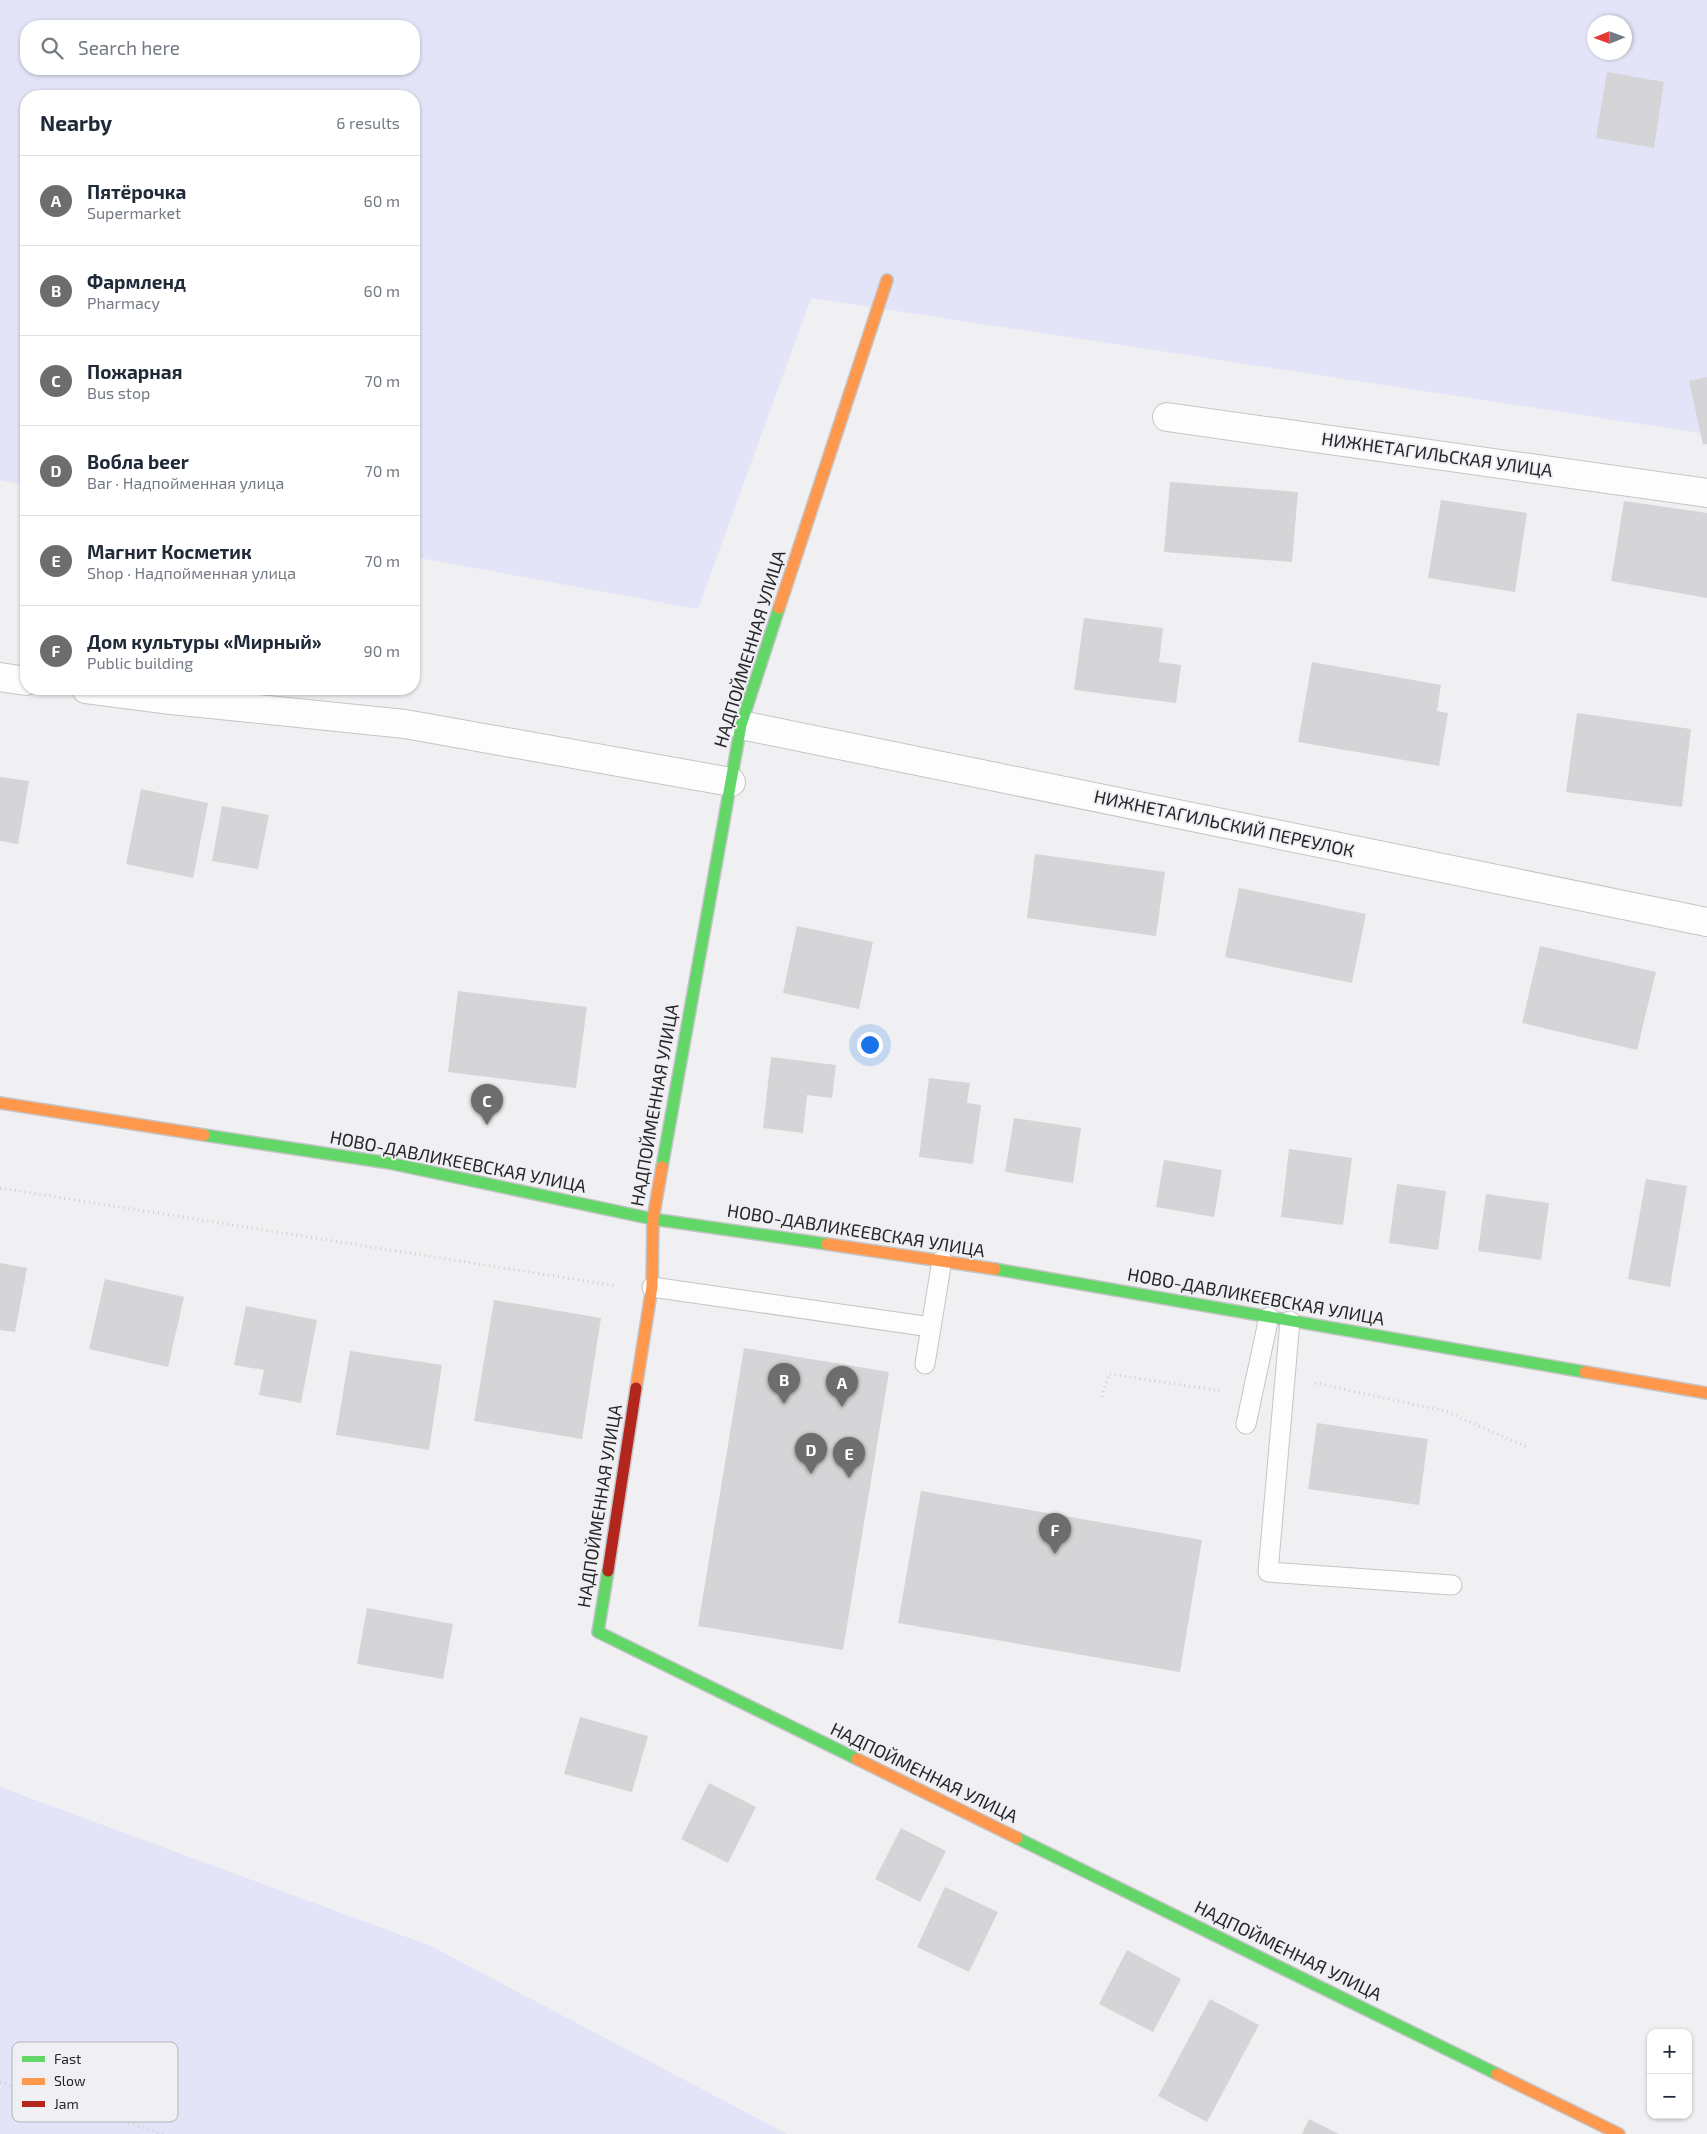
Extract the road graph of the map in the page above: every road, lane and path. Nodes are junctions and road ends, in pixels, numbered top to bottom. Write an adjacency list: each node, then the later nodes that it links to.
1 (887, 280): 7 (street, НАДПОЙМЕННАЯ УЛИЦА)
2 (1167, 417): 3 (street, НИЖНЕТАГИЛЬСКАЯ УЛИЦА)
3 (1707, 493)
4 (0, 677): 5 (street)
5 (20, 679)
6 (132, 695): 8 (street)
7 (741, 725): 8 (street, НАДПОЙМЕННАЯ УЛИЦА); 9 (street, НИЖНЕТАГИЛЬСКИЙ ПЕРЕУЛОК)
8 (731, 782): 12 (street, НАДПОЙМЕННАЯ УЛИЦА)
9 (1707, 922)
10 (0, 1103): 12 (street, НОВО-ДАВЛИКЕЕВСКАЯ УЛИЦА)
11 (0, 1188): 14 (path)
12 (652, 1219): 13 (street, НОВО-ДАВЛИКЕЕВСКАЯ УЛИЦА); 14 (street, НАДПОЙМЕННАЯ УЛИЦА)
13 (942, 1260): 15 (street, НОВО-ДАВЛИКЕЕВСКАЯ УЛИЦА); 17 (lane)
14 (652, 1287): 17 (lane); 30 (street, НАДПОЙМЕННАЯ УЛИЦА)
15 (1269, 1317): 16 (street, НОВО-ДАВЛИКЕЕВСКАЯ УЛИЦА); 21 (lane)
16 (1290, 1321): 19 (lane); 20 (street, НОВО-ДАВЛИКЕЕВСКАЯ УЛИЦА)
17 (931, 1327): 18 (lane)
18 (925, 1364)
19 (1284, 1387): 24 (path); 25 (lane)
20 (1706, 1388)
21 (1253, 1392): 22 (path); 23 (lane)
22 (1102, 1397)
23 (1246, 1424)
24 (1527, 1447)
25 (1452, 1585)
26 (0, 2082): 27 (path)
27 (12, 2086)
28 (125, 2122): 29 (path)
29 (163, 2134)
30 (1619, 2134)

